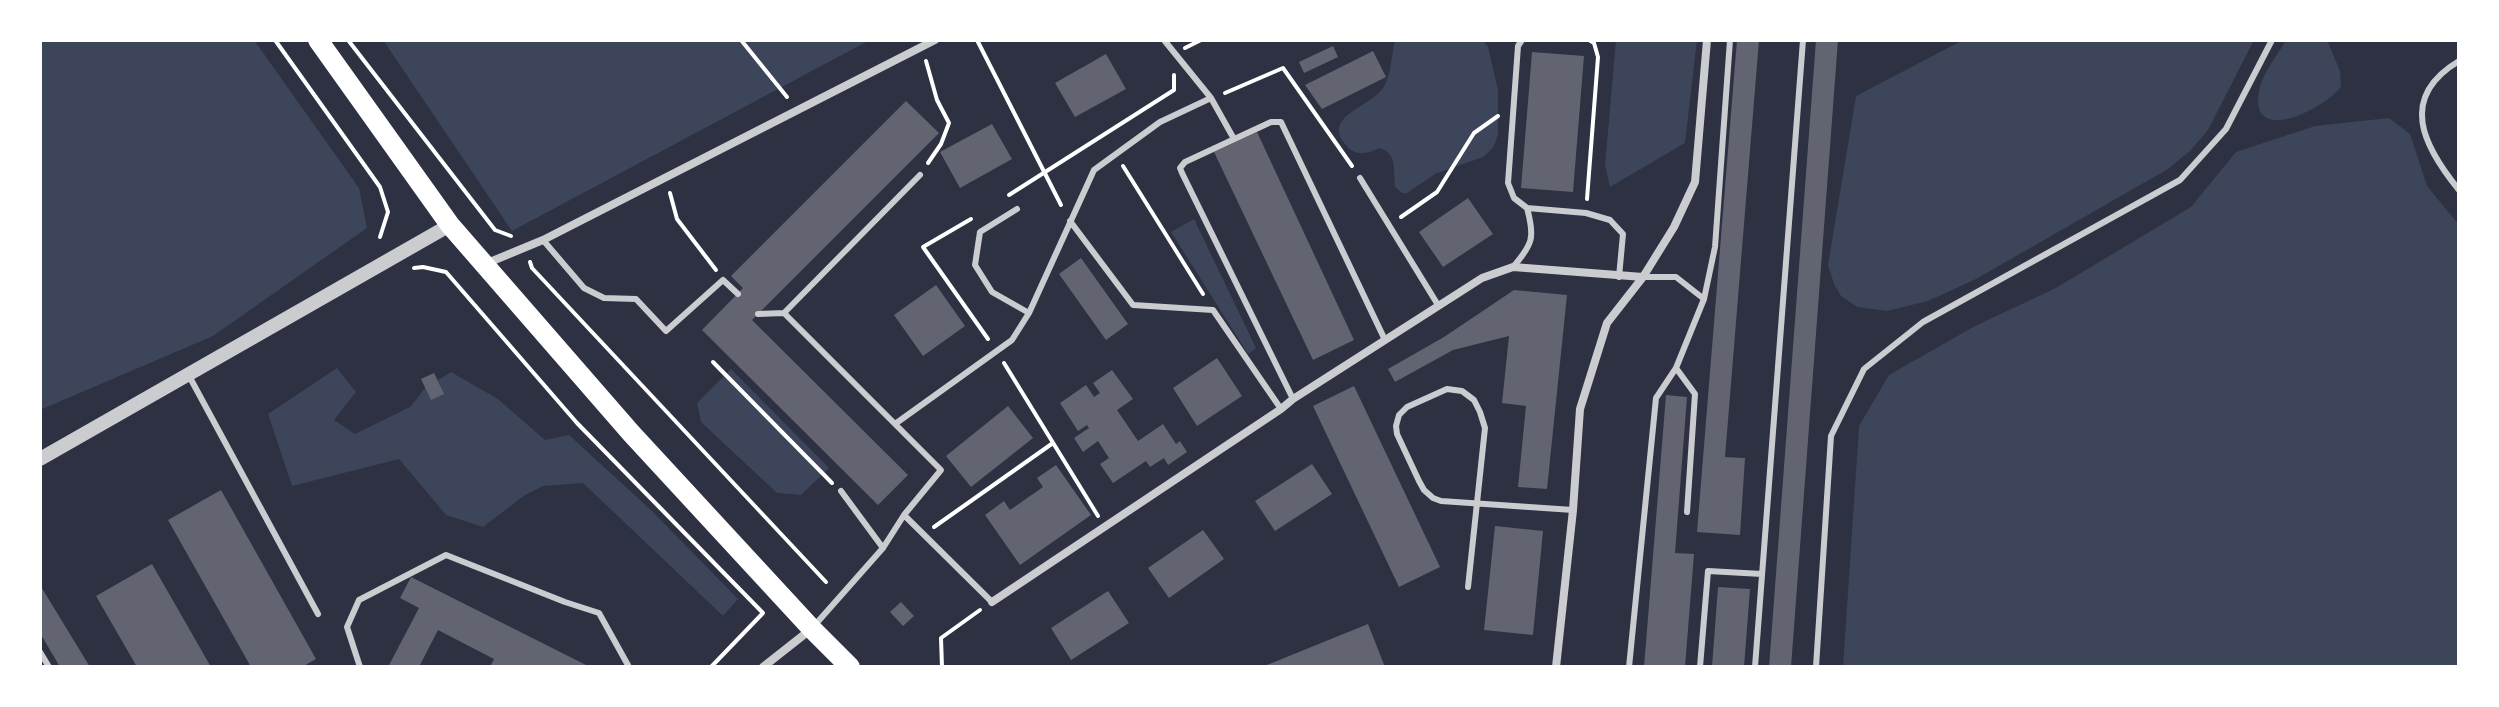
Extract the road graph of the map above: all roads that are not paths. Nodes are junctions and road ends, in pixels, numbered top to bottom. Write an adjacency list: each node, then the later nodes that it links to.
1 (318, 40): 18 (main road)
2 (935, 40): 19 (street)
3 (1164, 40): 10 (lane)
4 (1522, 40): 15 (lane)
5 (1707, 40): 23 (street)
6 (1730, 40): 25 (lane)
7 (1803, 40): 43 (lane)
8 (2272, 40): 58 (lane)
9 (2459, 61): 14 (lane)
10 (1211, 98): 11 (lane); 17 (lane)
11 (1234, 139): 30 (lane); 33 (lane)
12 (920, 175): 27 (lane)
13 (1360, 178): 26 (lane)
14 (2459, 190)
15 (1527, 208): 21 (lane); 22 (lane)
16 (1017, 209): 28 (lane)
17 (1070, 221): 28 (lane); 34 (lane)
18 (450, 225): 20 (main road); 32 (street)
19 (543, 240): 20 (street); 24 (lane)
20 (485, 264): 47 (main road)
21 (1513, 267): 22 (street); 26 (street)
22 (1619, 277): 23 (street)
23 (1643, 277): 25 (lane); 39 (street)
24 (738, 294)
25 (1704, 299): 31 (lane)
26 (1438, 305): 30 (street)
27 (784, 313): 29 (lane); 35 (lane)
28 (1029, 313): 35 (lane)
29 (758, 314)
30 (1385, 340): 33 (street)
31 (1676, 368): 40 (lane); 55 (lane)
32 (188, 374): 36 (street); 46 (lane)
33 (1293, 399): 34 (street)
34 (1281, 409): 45 (street)
35 (895, 424): 41 (lane)
36 (40, 459)
37 (841, 491): 42 (lane)
38 (1476, 503): 38 (lane); 39 (lane); 44 (lane)
39 (1573, 510): 54 (street)
40 (1687, 512)
41 (904, 515): 42 (lane); 45 (lane)
42 (883, 548): 47 (lane)
43 (1762, 574): 56 (lane); 57 (lane)
44 (1468, 587)
45 (992, 602)
46 (318, 614)
47 (812, 629): 52 (street); 53 (main road)
48 (40, 652): 49 (lane)
49 (49, 667)
50 (360, 667): 51 (lane)
51 (629, 667)
52 (763, 667)
53 (850, 667)
54 (1556, 667)
55 (1629, 667)
56 (1700, 667)
57 (1755, 667)
58 (1816, 667)

